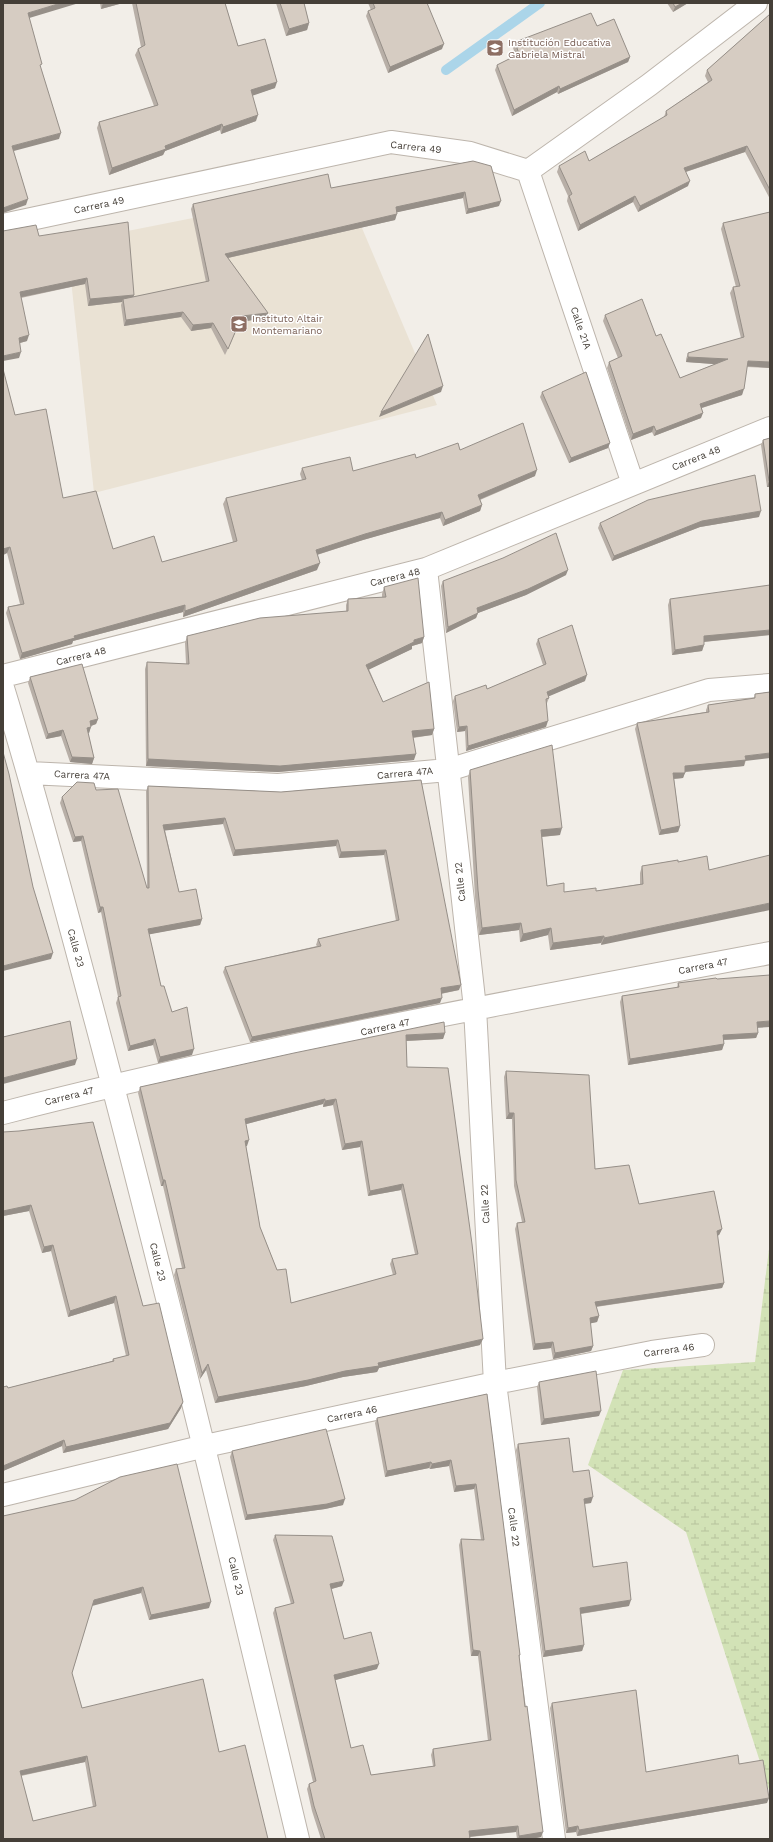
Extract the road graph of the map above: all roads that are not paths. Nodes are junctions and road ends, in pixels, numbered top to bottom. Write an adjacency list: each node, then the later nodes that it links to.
1 (756, 3): 2 (street)
2 (528, 172): 3 (street, Carrera 49); 5 (street, Calle 21A)
3 (3, 225)
4 (770, 428): 5 (street, Carrera 48)
5 (633, 484): 6 (street, Carrera 48)
6 (426, 569): 7 (street, Carrera 48); 10 (street, Calle 22)
7 (3, 676)
8 (770, 685): 10 (street, Carrera 47A)
9 (3, 688): 11 (street, Calle 23)
10 (448, 770): 11 (street, Carrera 47A); 13 (street, Calle 22)
11 (29, 773): 14 (street, Calle 23)
12 (770, 954): 13 (street, Carrera 47)
13 (475, 1008): 14 (street, Carrera 47); 17 (street, Calle 22)
14 (113, 1085): 15 (street, Carrera 47); 18 (street, Calle 23)
15 (3, 1113)
16 (703, 1345): 17 (street, Carrera 46)
17 (495, 1383): 18 (street, Carrera 46); 21 (street, Calle 22)
18 (205, 1446): 19 (street, Carrera 46); 20 (street, Calle 23)
19 (3, 1495)
20 (298, 1839)
21 (554, 1839)

